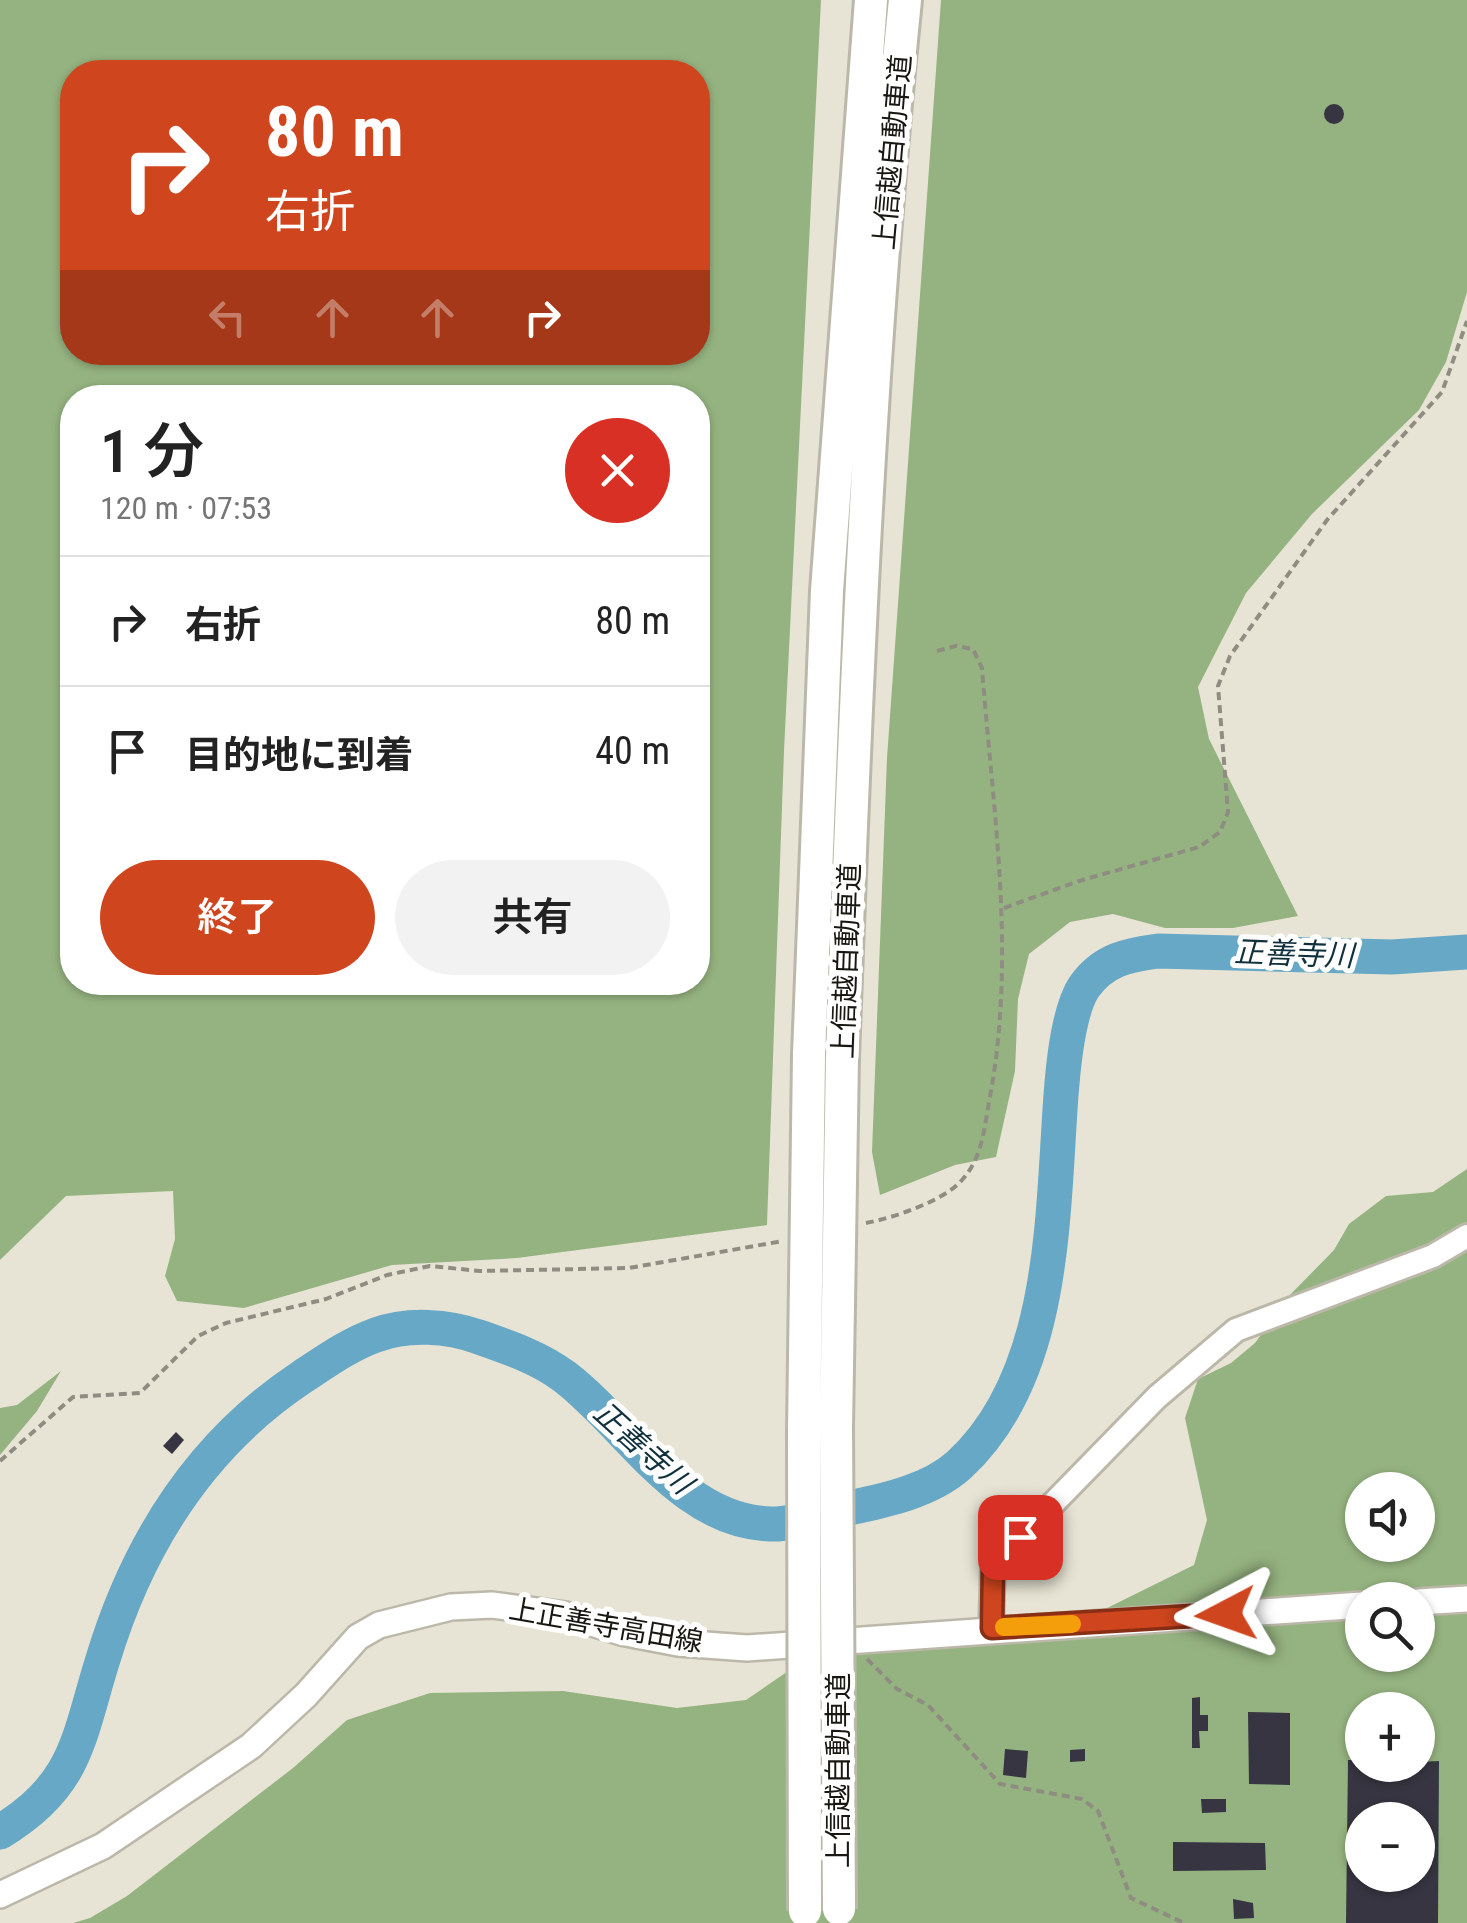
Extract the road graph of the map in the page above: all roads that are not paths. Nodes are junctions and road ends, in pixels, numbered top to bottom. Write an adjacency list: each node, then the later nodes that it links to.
1 (871, 0): 10 (highway, 上信越自動車道, bridge)
2 (905, 0): 9 (highway, 上信越自動車道, bridge)
3 (1467, 1236): 7 (street)
4 (1467, 1598): 5 (main road)
5 (1435, 1601)
6 (1345, 1606): 7 (main road, 上正善寺高田線)
7 (992, 1628): 8 (main road, 上正善寺高田線)
8 (0, 1895)
9 (840, 1916)
10 (805, 1917)

